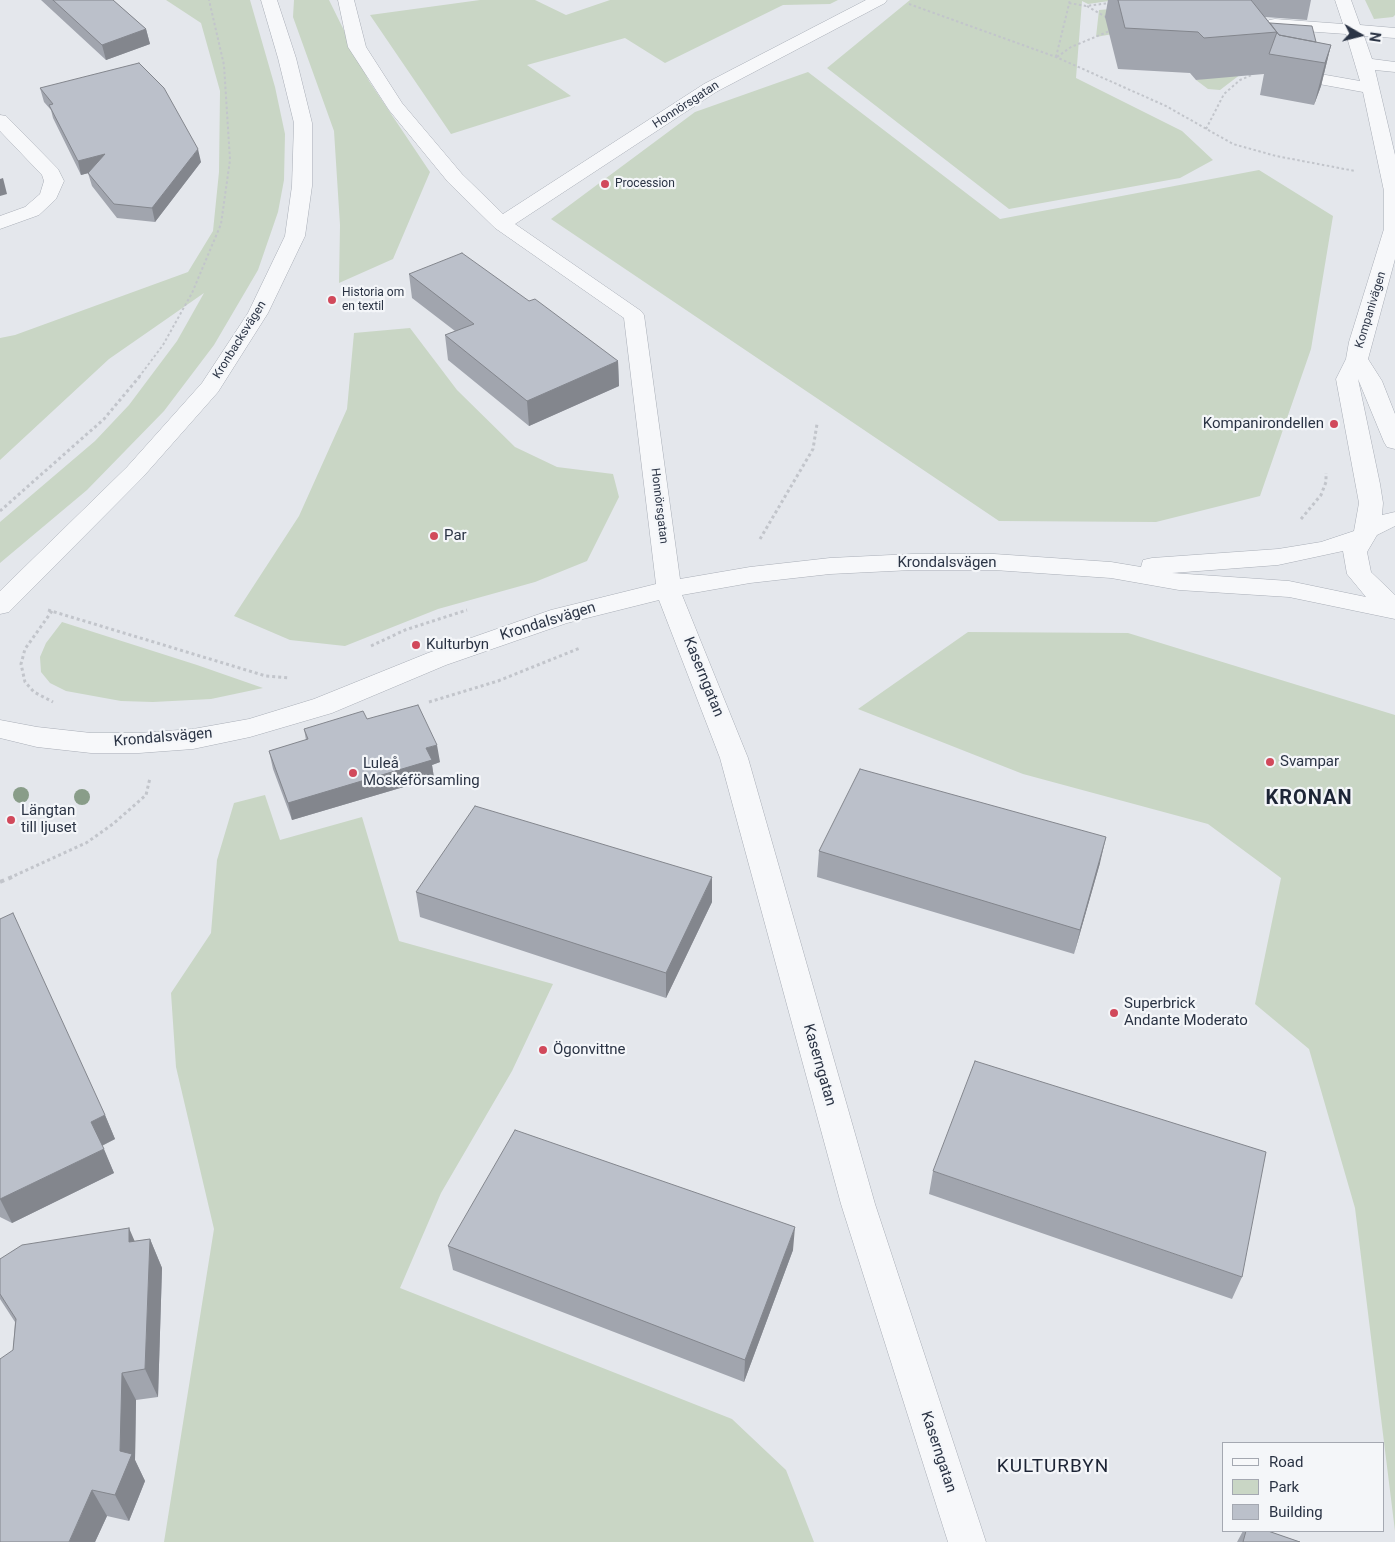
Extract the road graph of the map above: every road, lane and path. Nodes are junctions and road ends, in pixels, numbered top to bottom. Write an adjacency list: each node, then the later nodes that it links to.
1 (209, 0): 30 (path)
2 (269, 0): 37 (street, Kronbacksvägen)
3 (346, 0): 25 (street, Honnörsgatan)
4 (879, 0): 25 (street, Honnörsgatan)
5 (1070, 0): 9 (path)
6 (1343, 0): 14 (street, Kompanivägen)
7 (1112, 2): 10 (path)
8 (905, 3): 16 (path)
9 (1068, 4): 10 (path); 16 (path)
10 (1086, 6): 11 (path)
11 (1113, 20)
12 (1257, 23): 14 (street)
13 (1119, 26): 16 (path)
14 (1355, 31): 15 (street); 17 (street, Kompanivägen)
15 (1395, 33)
16 (1056, 57): 22 (path)
17 (1365, 64): 18 (street); 20 (street, Kompanivägen)
18 (1395, 67)
19 (1275, 68): 20 (street); 22 (path)
20 (1370, 88): 23 (street, Kompanivägen)
21 (0, 120): 24 (street)
22 (1206, 129): 23 (path)
23 (1394, 185): 26 (street, Kompanivägen)
24 (0, 223)
25 (502, 224): 36 (street, Honnörsgatan)
26 (1357, 359): 28 (street, Kompanivägen); 33 (street, Kompanivägen)
27 (817, 424): 34 (path)
28 (1395, 442)
29 (1325, 466): 32 (path)
30 (0, 511)
31 (1395, 519): 33 (street)
32 (1295, 522)
33 (1365, 533): 35 (street, Krondalsvägen); 38 (street)
34 (756, 545)
35 (1111, 570): 36 (street, Krondalsvägen); 41 (street, Krondalsvägen)
36 (669, 589): 45 (street, Krondalsvägen); 48 (street, Kaserngatan)
37 (5, 601): 40 (path)
38 (1395, 606)
39 (472, 608): 42 (path)
40 (52, 611): 43 (path); 44 (path)
41 (1395, 611)
42 (365, 650)
43 (296, 678)
44 (59, 704)
45 (0, 729)
46 (150, 778): 47 (path)
47 (0, 882)
48 (967, 1542)

